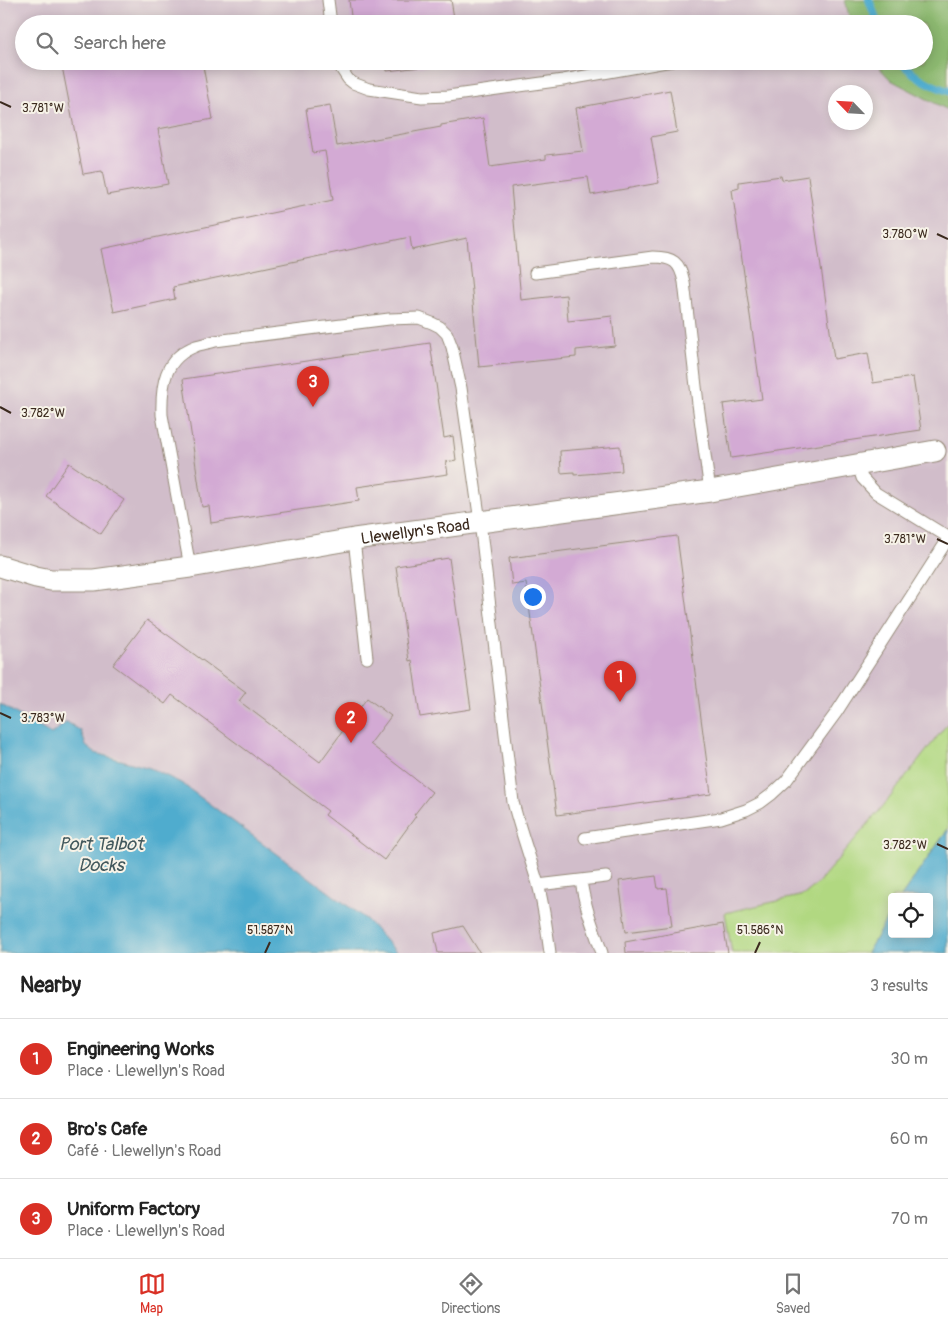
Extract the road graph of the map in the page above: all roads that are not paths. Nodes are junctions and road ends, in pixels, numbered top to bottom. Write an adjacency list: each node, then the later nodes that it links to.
1 (328, 0): 2 (lane)
2 (330, 15)
3 (342, 70): 4 (lane)
4 (620, 70)
5 (535, 273): 8 (lane)
6 (935, 451): 7 (street, Llewellyn's Road)
7 (858, 465): 8 (street, Llewellyn's Road); 10 (lane)
8 (710, 491): 9 (street, Llewellyn's Road)
9 (480, 522): 11 (street, Llewellyn's Road); 13 (lane); 18 (lane)
10 (948, 538): 15 (lane)
11 (354, 539): 13 (street, Llewellyn's Road); 14 (lane)
12 (0, 566): 13 (street, Llewellyn's Road)
13 (190, 567)
14 (367, 658)
15 (585, 838)
16 (606, 877): 17 (lane)
17 (581, 880): 18 (lane); 20 (lane)
18 (538, 885): 19 (lane)
19 (550, 953)
20 (602, 953)

